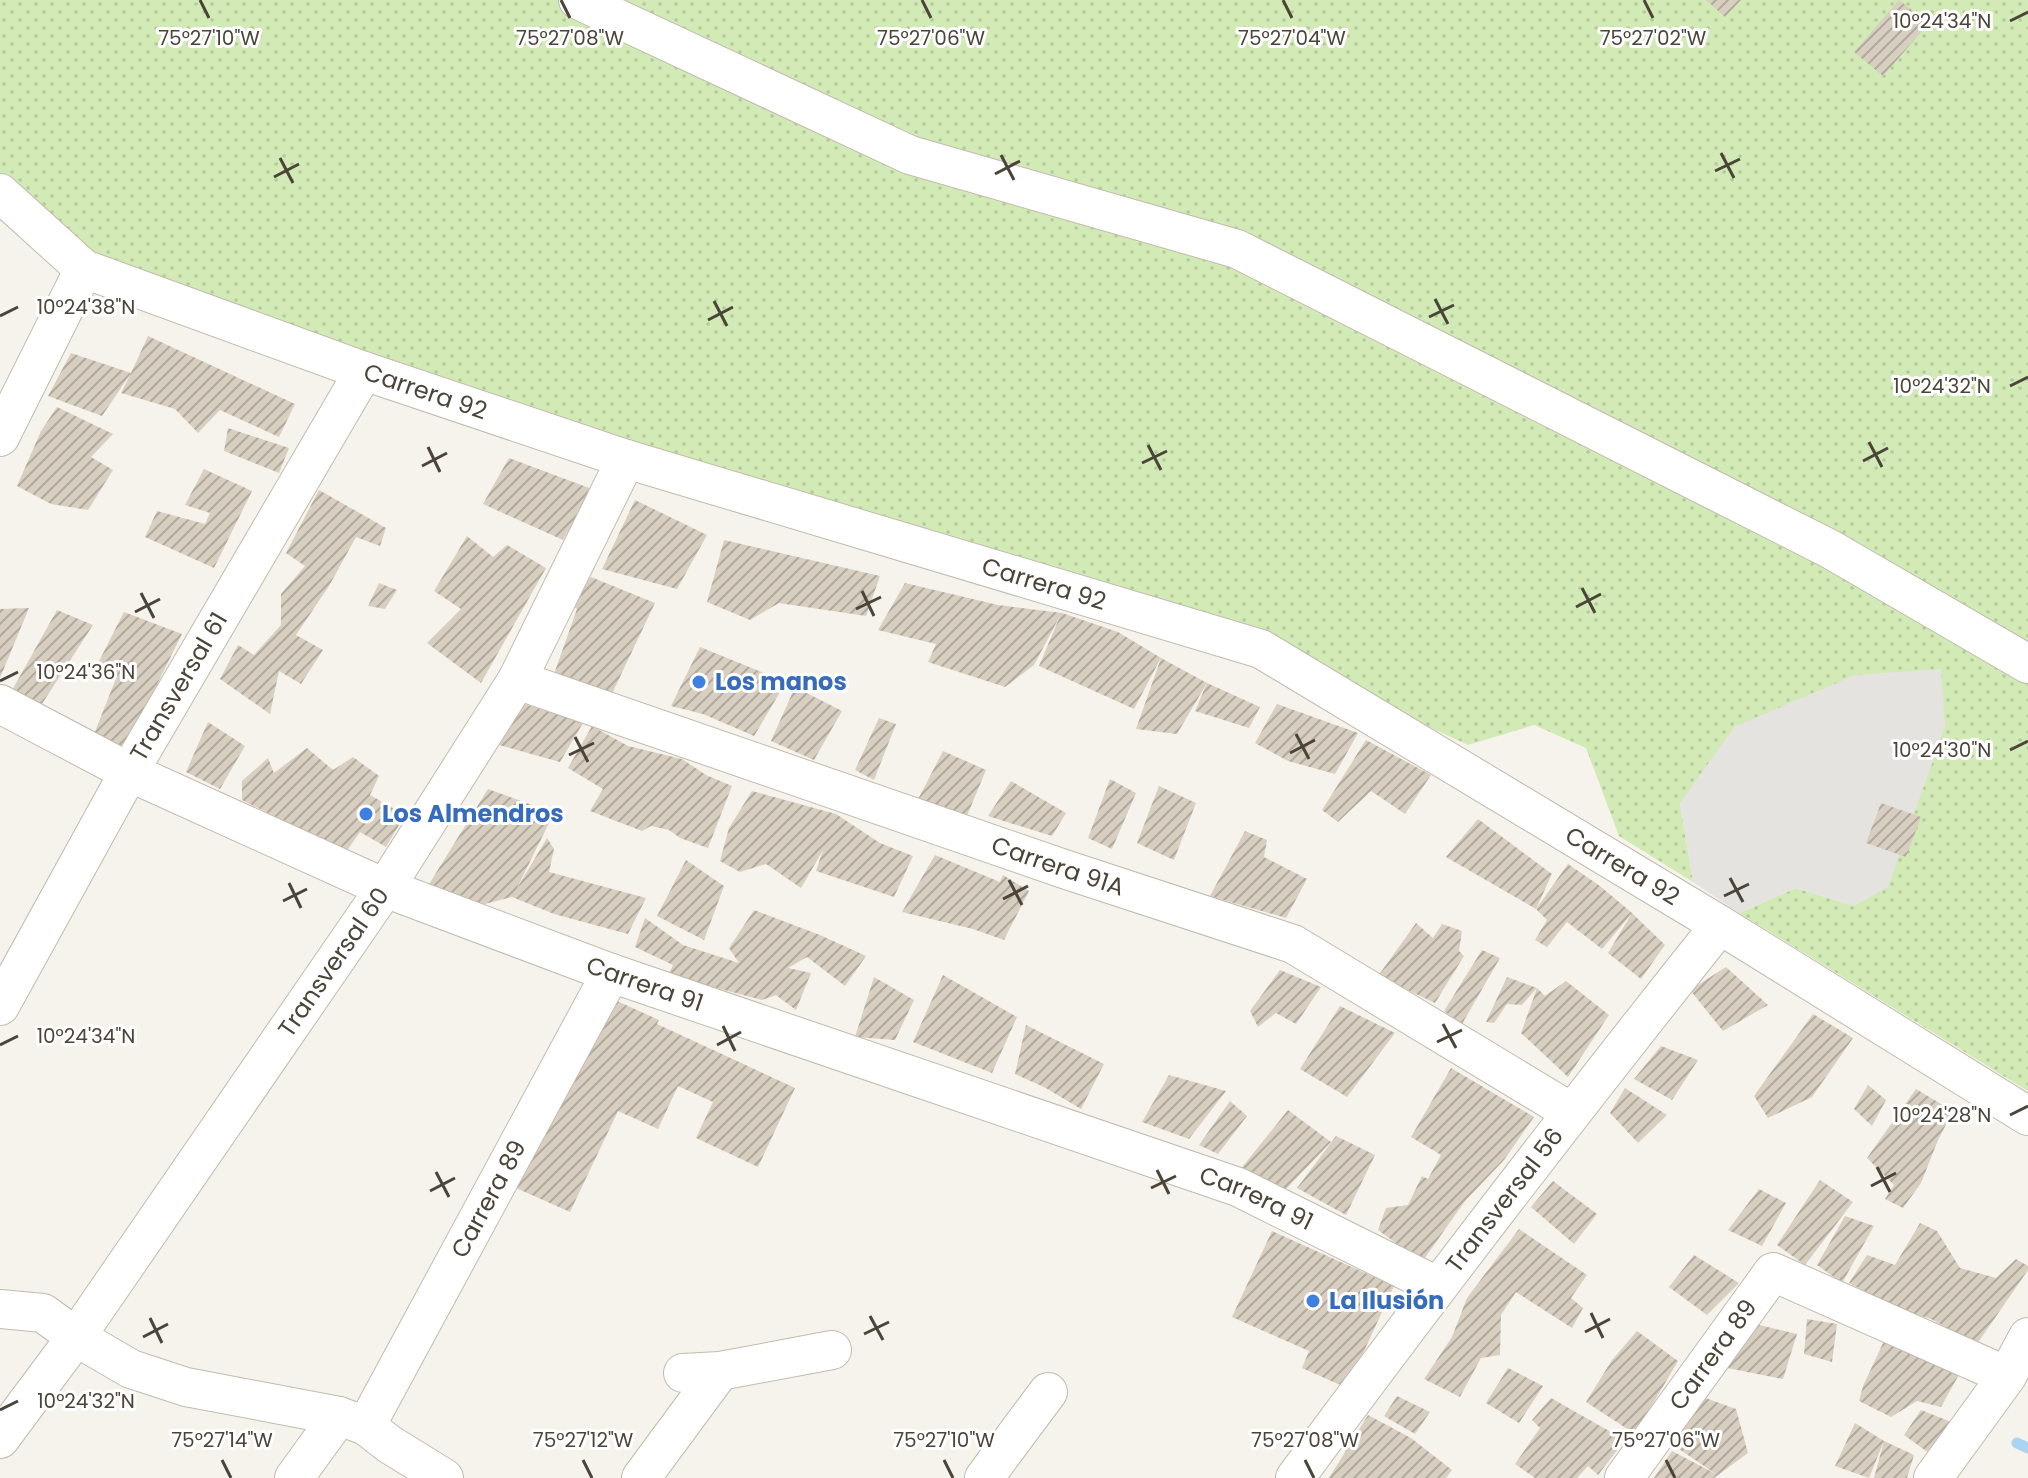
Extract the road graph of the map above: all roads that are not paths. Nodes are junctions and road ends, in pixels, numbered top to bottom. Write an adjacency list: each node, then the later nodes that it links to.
1 (578, 0): 7 (street)
2 (0, 193): 3 (street, Carrera 92)
3 (84, 269): 4 (street, Carrera 92); 5 (street)
4 (364, 371): 6 (street, Carrera 92); 10 (street, Transversal 61)
5 (0, 437)
6 (626, 459): 8 (street, Transversal 60); 12 (street, Carrera 92)
7 (2028, 664)
8 (517, 680): 11 (street, Transversal 60); 15 (street, Carrera 91A)
9 (0, 704): 10 (street, Carrera 91)
10 (129, 772): 11 (street, Carrera 91); 14 (street, Transversal 61)
11 (385, 888): 13 (street, Carrera 91); 19 (street, Transversal 60)
12 (1720, 925): 15 (street, Transversal 56); 16 (street, Carrera 92)
13 (611, 973): 17 (street, Carrera 91); 26 (street, Carrera 89)
14 (0, 1006)
15 (1571, 1112): 17 (street, Transversal 56)
16 (2028, 1116)
17 (1437, 1286): 32 (street, Transversal 56)
18 (0, 1309): 19 (street)
19 (76, 1337): 26 (street); 27 (street, Transversal 60)
20 (2028, 1337): 24 (street)
21 (832, 1350): 22 (street)
22 (720, 1371): 23 (street); 30 (street)
23 (683, 1373)
24 (2007, 1376): 33 (street, Carrera 89); 34 (street)
25 (1048, 1392): 31 (street)
26 (353, 1421): 28 (street, Carrera 89); 29 (street)
27 (0, 1439)
28 (294, 1478)
29 (444, 1478)
30 (641, 1478)
31 (984, 1478)
32 (1295, 1478)
33 (1624, 1478)
34 (1933, 1478)

